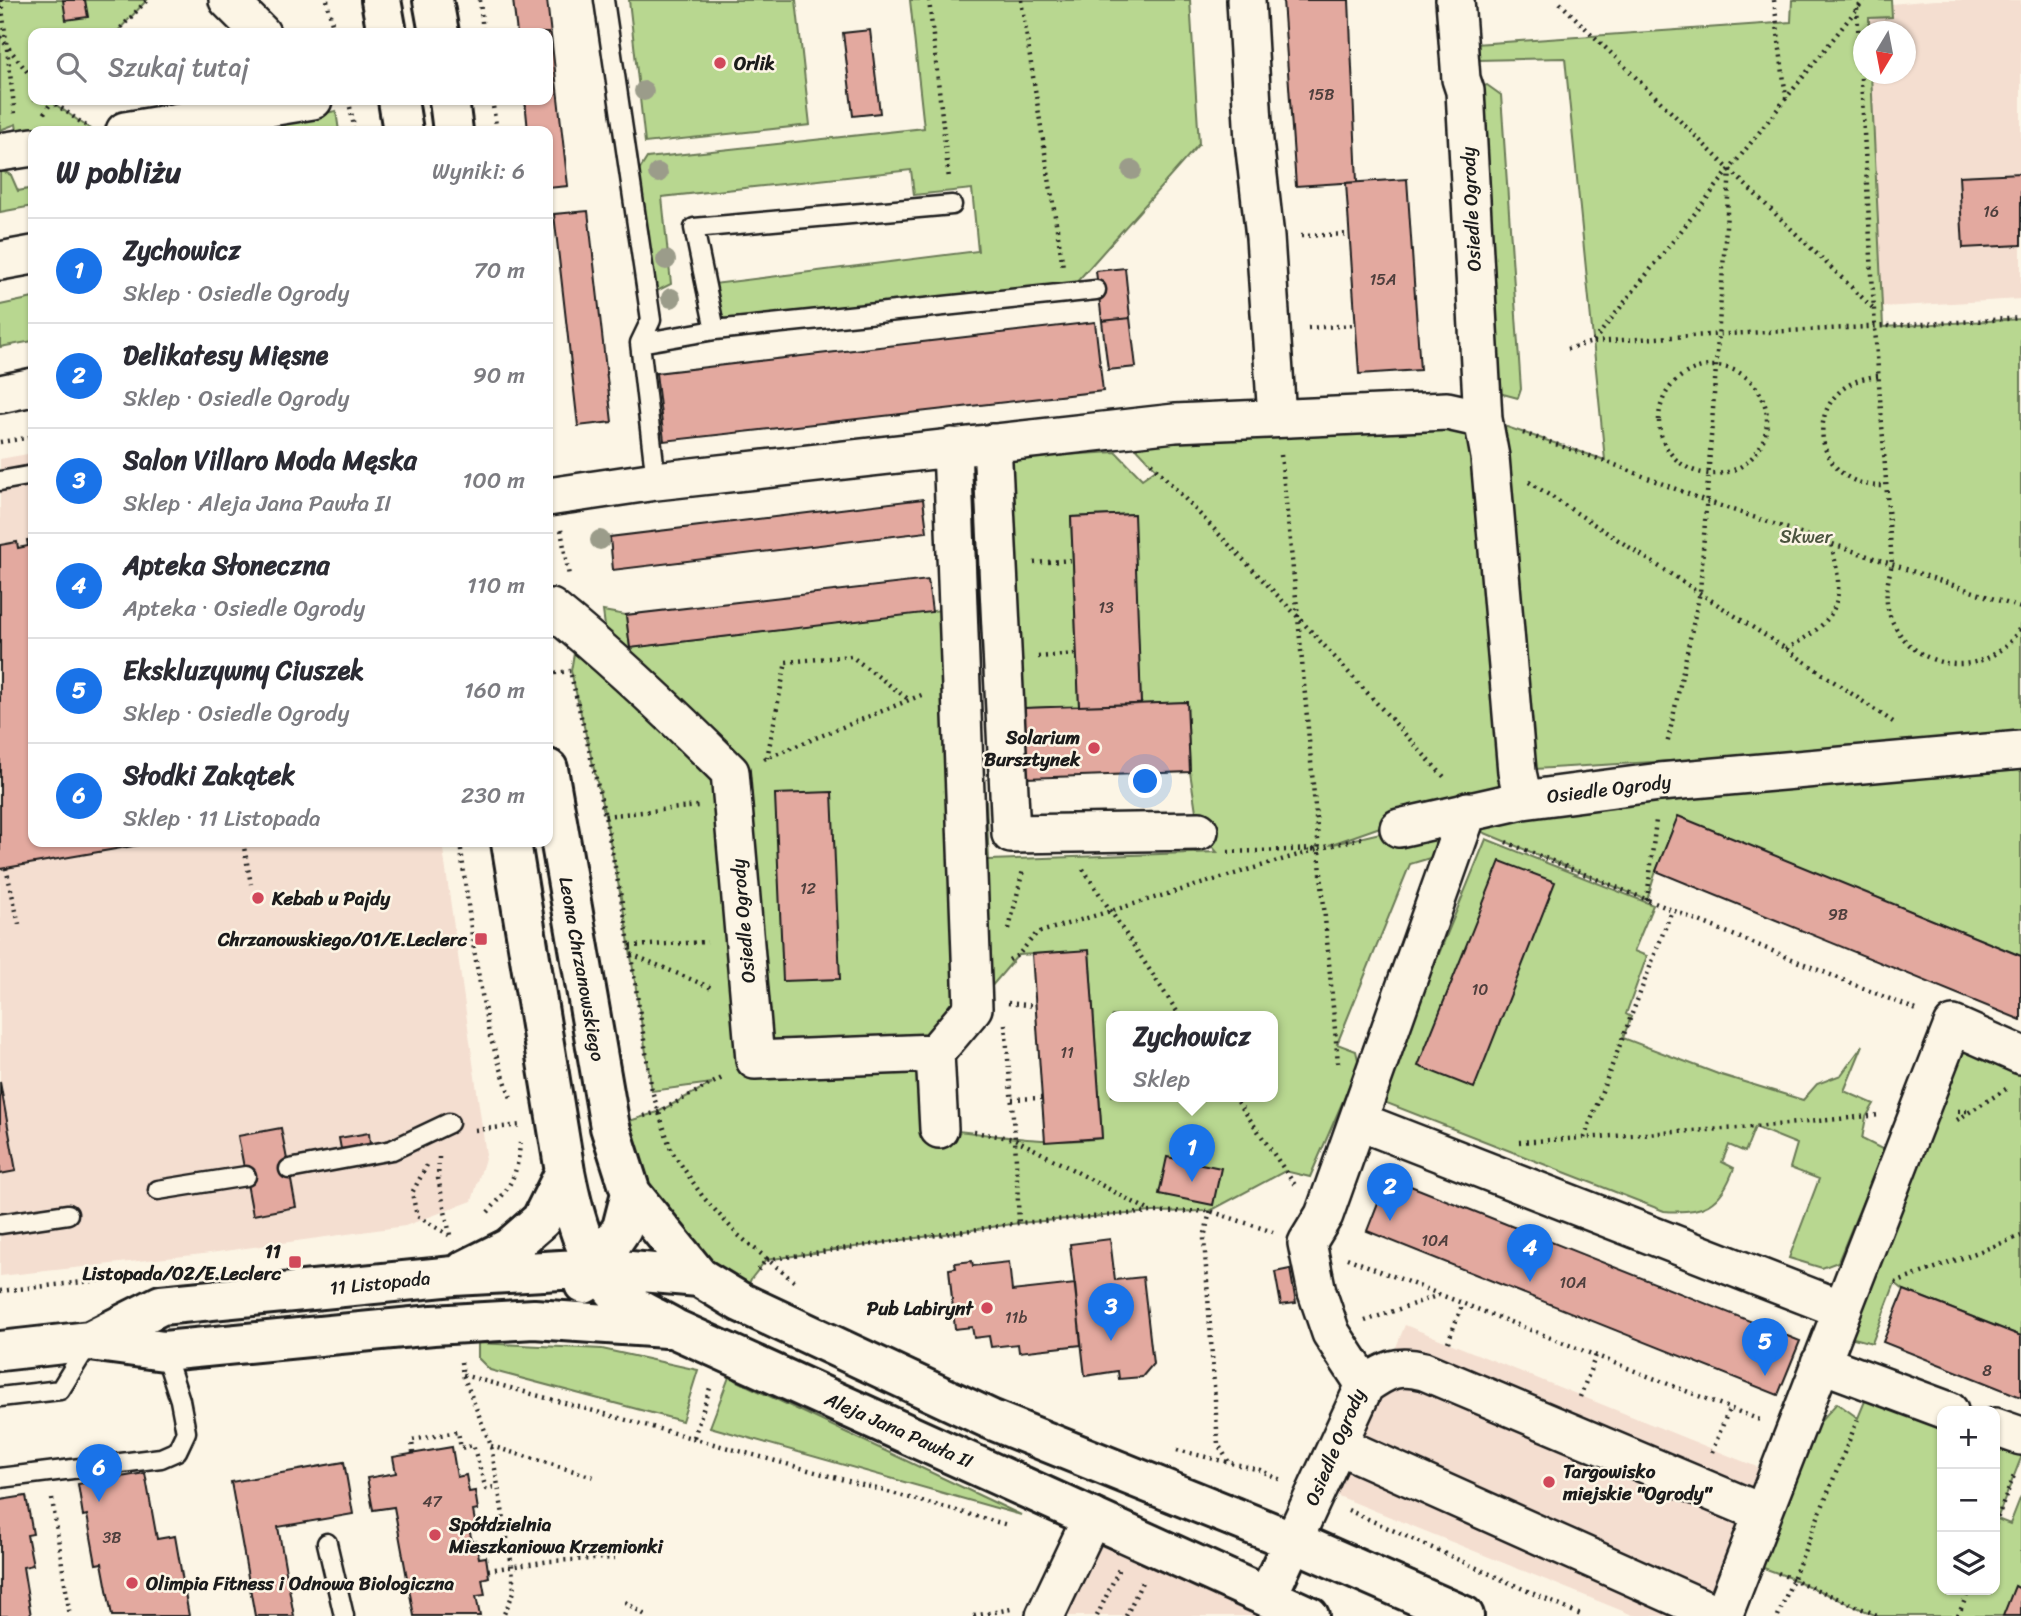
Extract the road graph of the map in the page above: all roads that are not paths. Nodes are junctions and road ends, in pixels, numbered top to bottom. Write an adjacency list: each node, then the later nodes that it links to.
1 (228, 0): 7 (street)
2 (381, 0): 8 (street)
3 (433, 0): 9 (street)
4 (604, 0): 22 (lane)
5 (1246, 0): 25 (street)
6 (1455, 0): 26 (street, Osiedle Ogrody)
7 (256, 28)
8 (386, 28)
9 (438, 28)
10 (291, 105): 13 (street)
11 (399, 105): 15 (street)
12 (450, 105): 16 (street)
13 (208, 124): 14 (street)
14 (184, 126)
15 (402, 126)
16 (452, 126)
17 (952, 205): 21 (lane)
18 (28, 256): 19 (street)
19 (0, 261)
20 (1096, 289): 21 (lane)
21 (715, 330): 22 (lane)
22 (640, 343): 31 (lane)
23 (28, 388): 24 (street)
24 (0, 394)
25 (1277, 418): 26 (street); 27 (street)
26 (1483, 419): 36 (street, Osiedle Ogrody)
27 (992, 443): 28 (street); 39 (street)
28 (952, 447): 31 (street); 41 (street)
29 (28, 476): 30 (lane)
30 (0, 481)
31 (656, 481): 32 (street)
32 (553, 497)
33 (553, 612): 41 (street, Osiedle Ogrody)
34 (2012, 758): 36 (street, Osiedle Ogrody)
35 (553, 798): 50 (street, Leona Chrzanowskiego)
36 (1523, 800): 37 (street)
37 (1466, 818): 38 (street); 43 (street)
38 (1399, 828)
39 (1199, 831)
40 (512, 847): 47 (street)
41 (935, 1053): 45 (street)
42 (2016, 1071): 56 (street)
43 (1358, 1121): 56 (street); 63 (street, Osiedle Ogrody)
44 (449, 1123): 46 (lane)
45 (939, 1129)
46 (289, 1169)
47 (565, 1171): 53 (street); 54 (street)
48 (246, 1176): 49 (lane)
49 (158, 1191)
50 (631, 1192): 53 (street); 55 (street)
51 (68, 1214): 52 (lane)
52 (0, 1224)
53 (596, 1268): 54 (street, 11 Listopada); 55 (street); 57 (street); 58 (street, Aleja Jana Pawła II)
54 (454, 1276): 59 (street, 11 Listopada)
55 (699, 1277): 69 (street)
56 (1841, 1309): 62 (street)
57 (534, 1319): 58 (street, 11 Listopada); 60 (street, 11 Listopada)
58 (675, 1329): 72 (street, Aleja Jana Pawła II)
59 (90, 1340): 60 (street, 11 Listopada); 61 (street, 11 Listopada); 64 (lane)
60 (164, 1350): 70 (lane)
61 (0, 1351)
62 (1820, 1363): 65 (street); 71 (street)
63 (1366, 1385): 67 (street, Osiedle Ogrody); 71 (street)
64 (0, 1397)
65 (1937, 1406)
66 (2000, 1432): 68 (street)
67 (1338, 1444): 73 (street, Osiedle Ogrody); 80 (street)
68 (2019, 1452)
69 (1115, 1470): 72 (street); 73 (street)
70 (0, 1478)
71 (1762, 1513): 80 (street)
72 (1085, 1533): 75 (street, Aleja Jana Pawła II); 78 (street)
73 (1293, 1541): 75 (street); 76 (street)
74 (327, 1543): 77 (lane)
75 (1267, 1597): 79 (street, Aleja Jana Pawła II)
76 (1441, 1612)
77 (344, 1616)
78 (1045, 1616)
79 (1309, 1616)
80 (1721, 1616)

